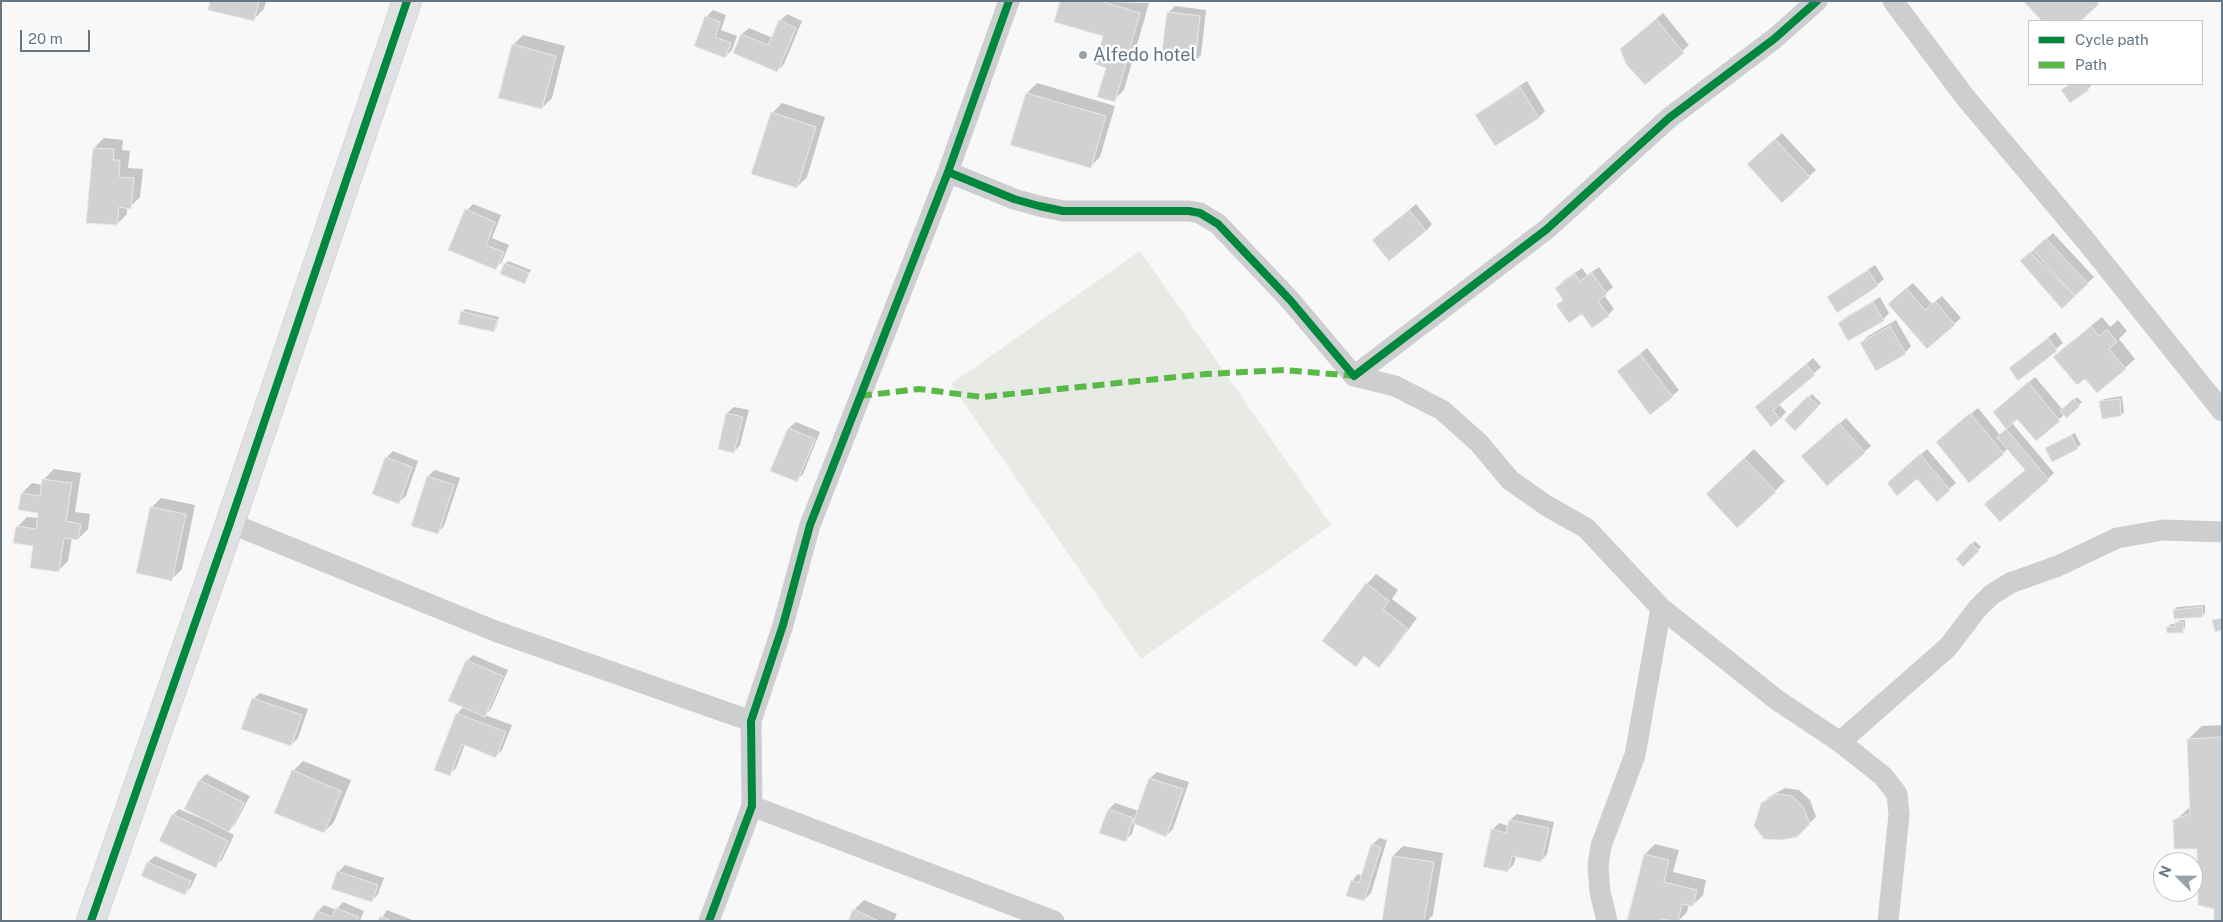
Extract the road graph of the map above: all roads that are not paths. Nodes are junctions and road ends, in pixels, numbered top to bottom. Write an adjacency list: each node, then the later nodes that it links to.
1 (407, 1): 8 (street)
2 (1009, 1): 5 (street)
3 (1817, 1): 6 (street)
4 (1893, 1): 7 (street)
5 (948, 172): 6 (street); 11 (street)
6 (1354, 376): 10 (street)
7 (2222, 411)
8 (230, 523): 11 (street); 14 (street)
9 (2222, 532): 12 (street)
10 (1660, 608): 12 (street); 17 (street)
11 (751, 722): 13 (street)
12 (1840, 742): 18 (street)
13 (752, 806): 15 (street); 16 (street)
14 (91, 921)
15 (709, 921)
16 (1054, 921)
17 (1607, 921)
18 (1888, 921)

